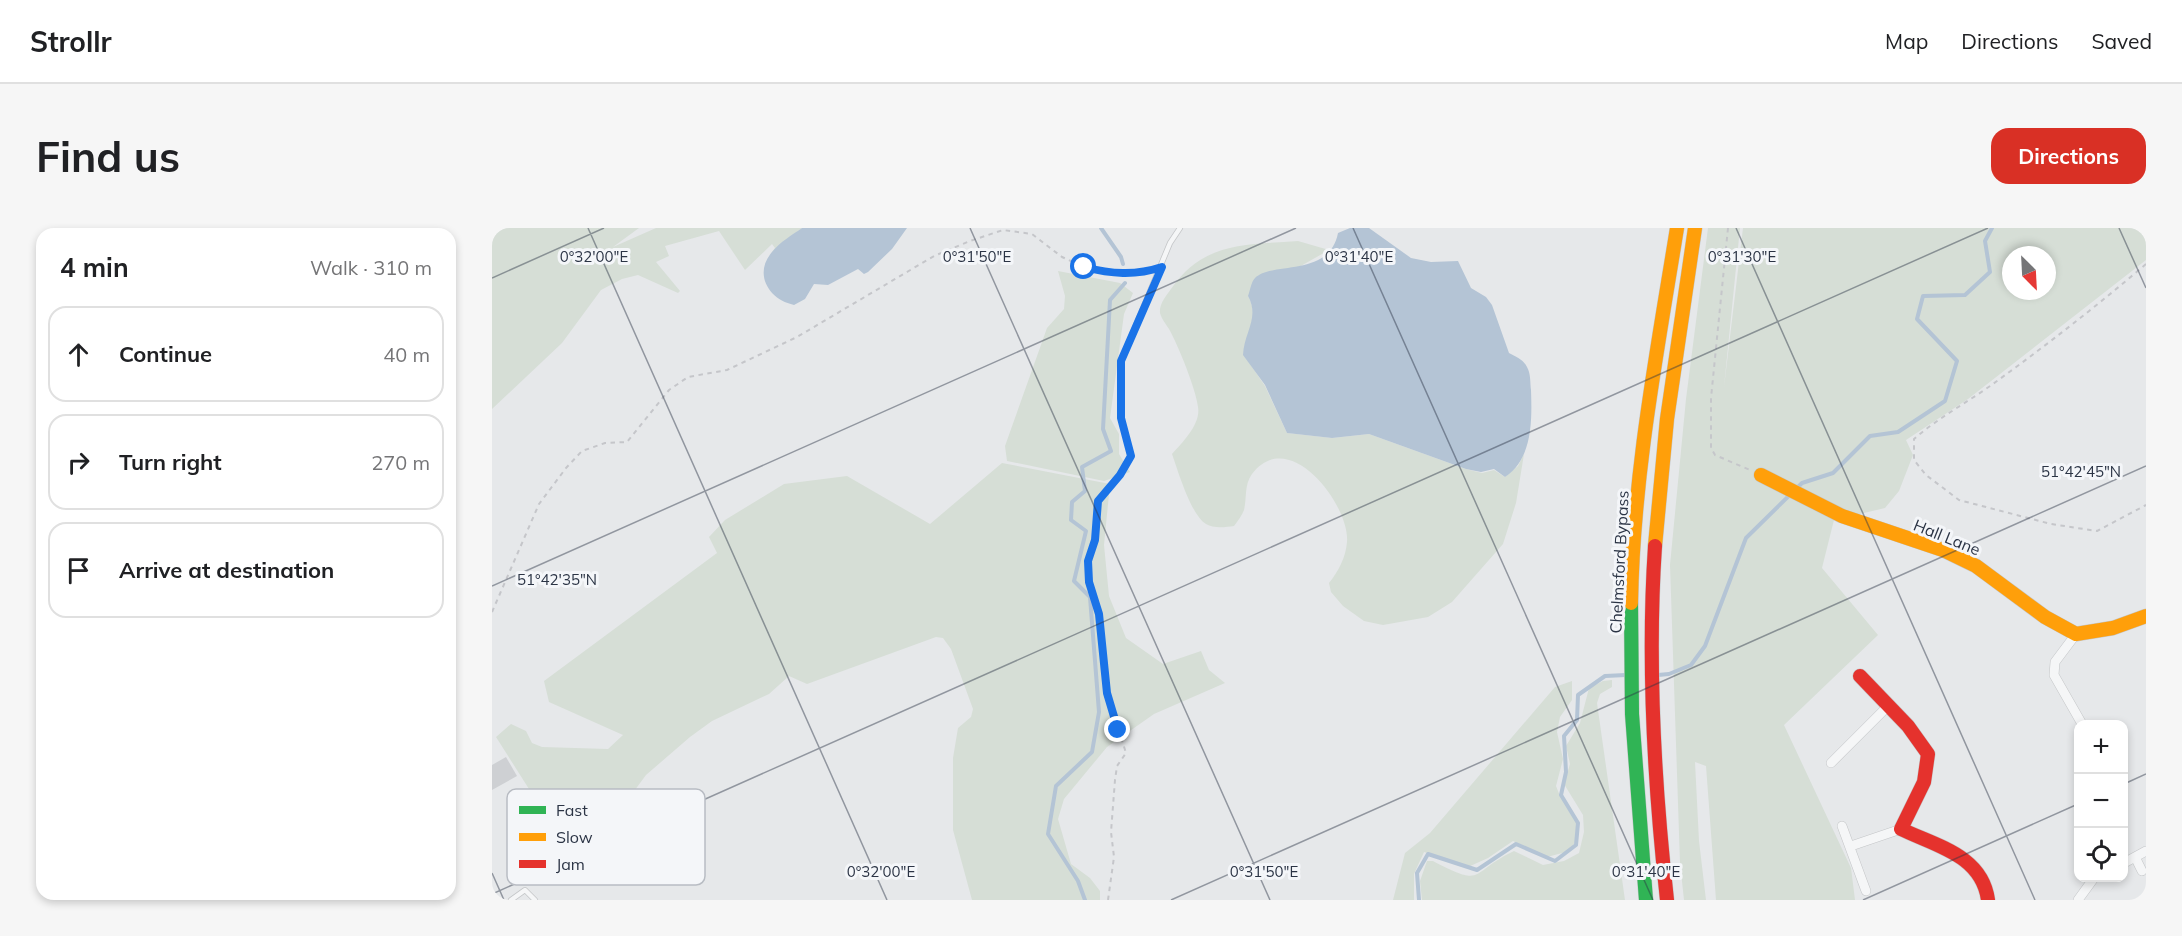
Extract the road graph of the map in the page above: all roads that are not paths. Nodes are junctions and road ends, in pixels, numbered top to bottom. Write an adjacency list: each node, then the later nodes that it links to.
1 (1180, 228): 4 (lane)
2 (1677, 228): 23 (main road, Chelmsford Bypass)
3 (1695, 228): 24 (main road)
4 (1121, 418)
5 (1761, 475): 7 (main road, Hall Lane)
6 (2146, 616): 7 (main road)
7 (2076, 634): 10 (street)
8 (1860, 676): 9 (main road)
9 (1888, 706): 11 (street); 13 (main road)
10 (2080, 720)
11 (1830, 763)
12 (1842, 826): 14 (street)
13 (1901, 829): 14 (street); 25 (main road)
14 (1851, 846): 20 (street)
15 (2146, 851): 16 (street)
16 (2135, 857): 17 (street); 18 (street)
17 (2128, 861)
18 (2142, 871)
19 (2091, 882): 26 (street)
20 (1866, 891)
21 (511, 900): 22 (lane)
22 (535, 900)
23 (1646, 900)
24 (1667, 900)
25 (1988, 900)
26 (2078, 900)

